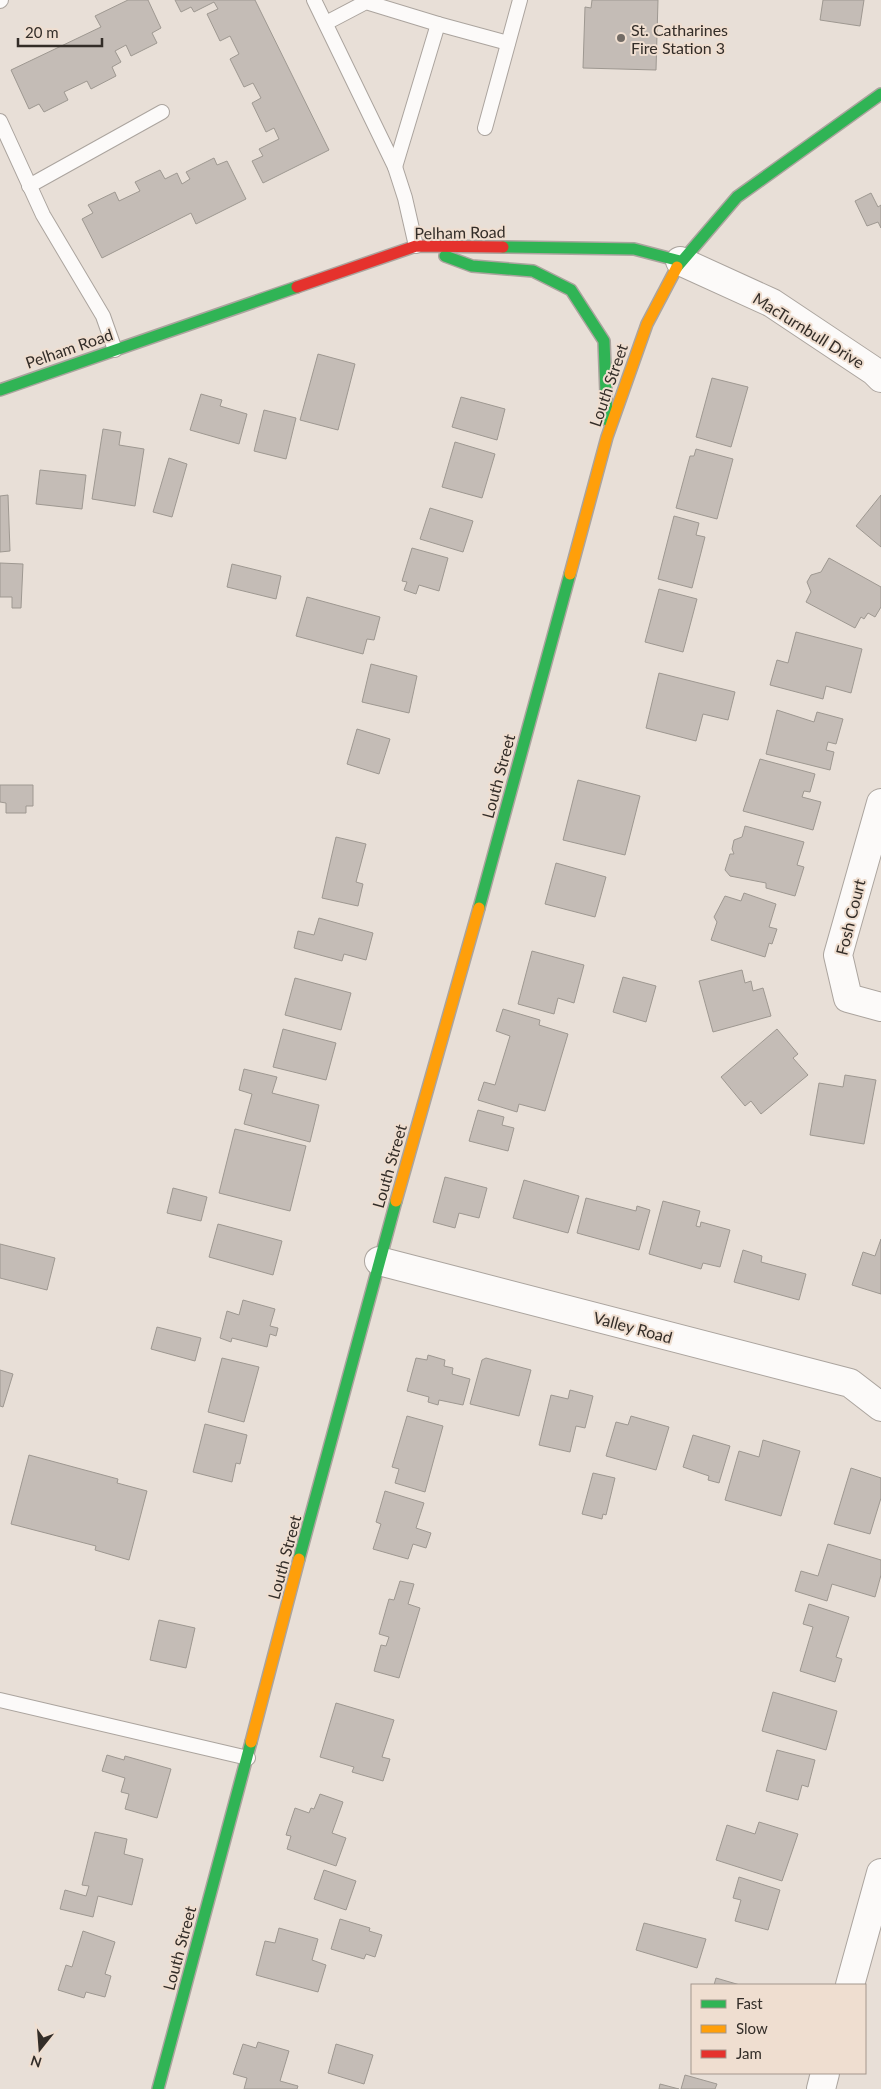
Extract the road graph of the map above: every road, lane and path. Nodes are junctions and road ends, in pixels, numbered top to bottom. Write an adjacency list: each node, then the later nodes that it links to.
1 (314, 0): 4 (lane)
2 (520, 0): 6 (lane)
3 (367, 1): 4 (lane); 5 (lane)
4 (326, 23): 11 (lane)
5 (438, 24): 6 (lane); 11 (lane)
6 (508, 43): 10 (lane)
7 (881, 94): 14 (main road)
8 (162, 112): 12 (lane)
9 (0, 121): 12 (lane)
10 (485, 128)
11 (395, 167): 13 (lane)
12 (29, 186): 15 (lane)
13 (416, 246): 14 (main road, Pelham Road); 15 (main road, Pelham Road); 18 (main road)
14 (680, 261): 16 (street, MacTurnbull Drive); 18 (main road, Louth Street)
15 (115, 350): 17 (main road, Pelham Road)
16 (881, 378)
17 (0, 390)
18 (607, 437): 21 (main road, Louth Street)
19 (881, 803): 20 (street, Fosh Court)
20 (881, 1007)
21 (379, 1261): 22 (street, Valley Road); 24 (main road, Louth Street)
22 (881, 1407)
23 (0, 1700): 24 (lane)
24 (248, 1758): 28 (main road, Louth Street)
25 (881, 1873): 26 (street)
26 (850, 1984)
27 (825, 2074): 29 (street)
28 (158, 2089)
29 (821, 2089)

